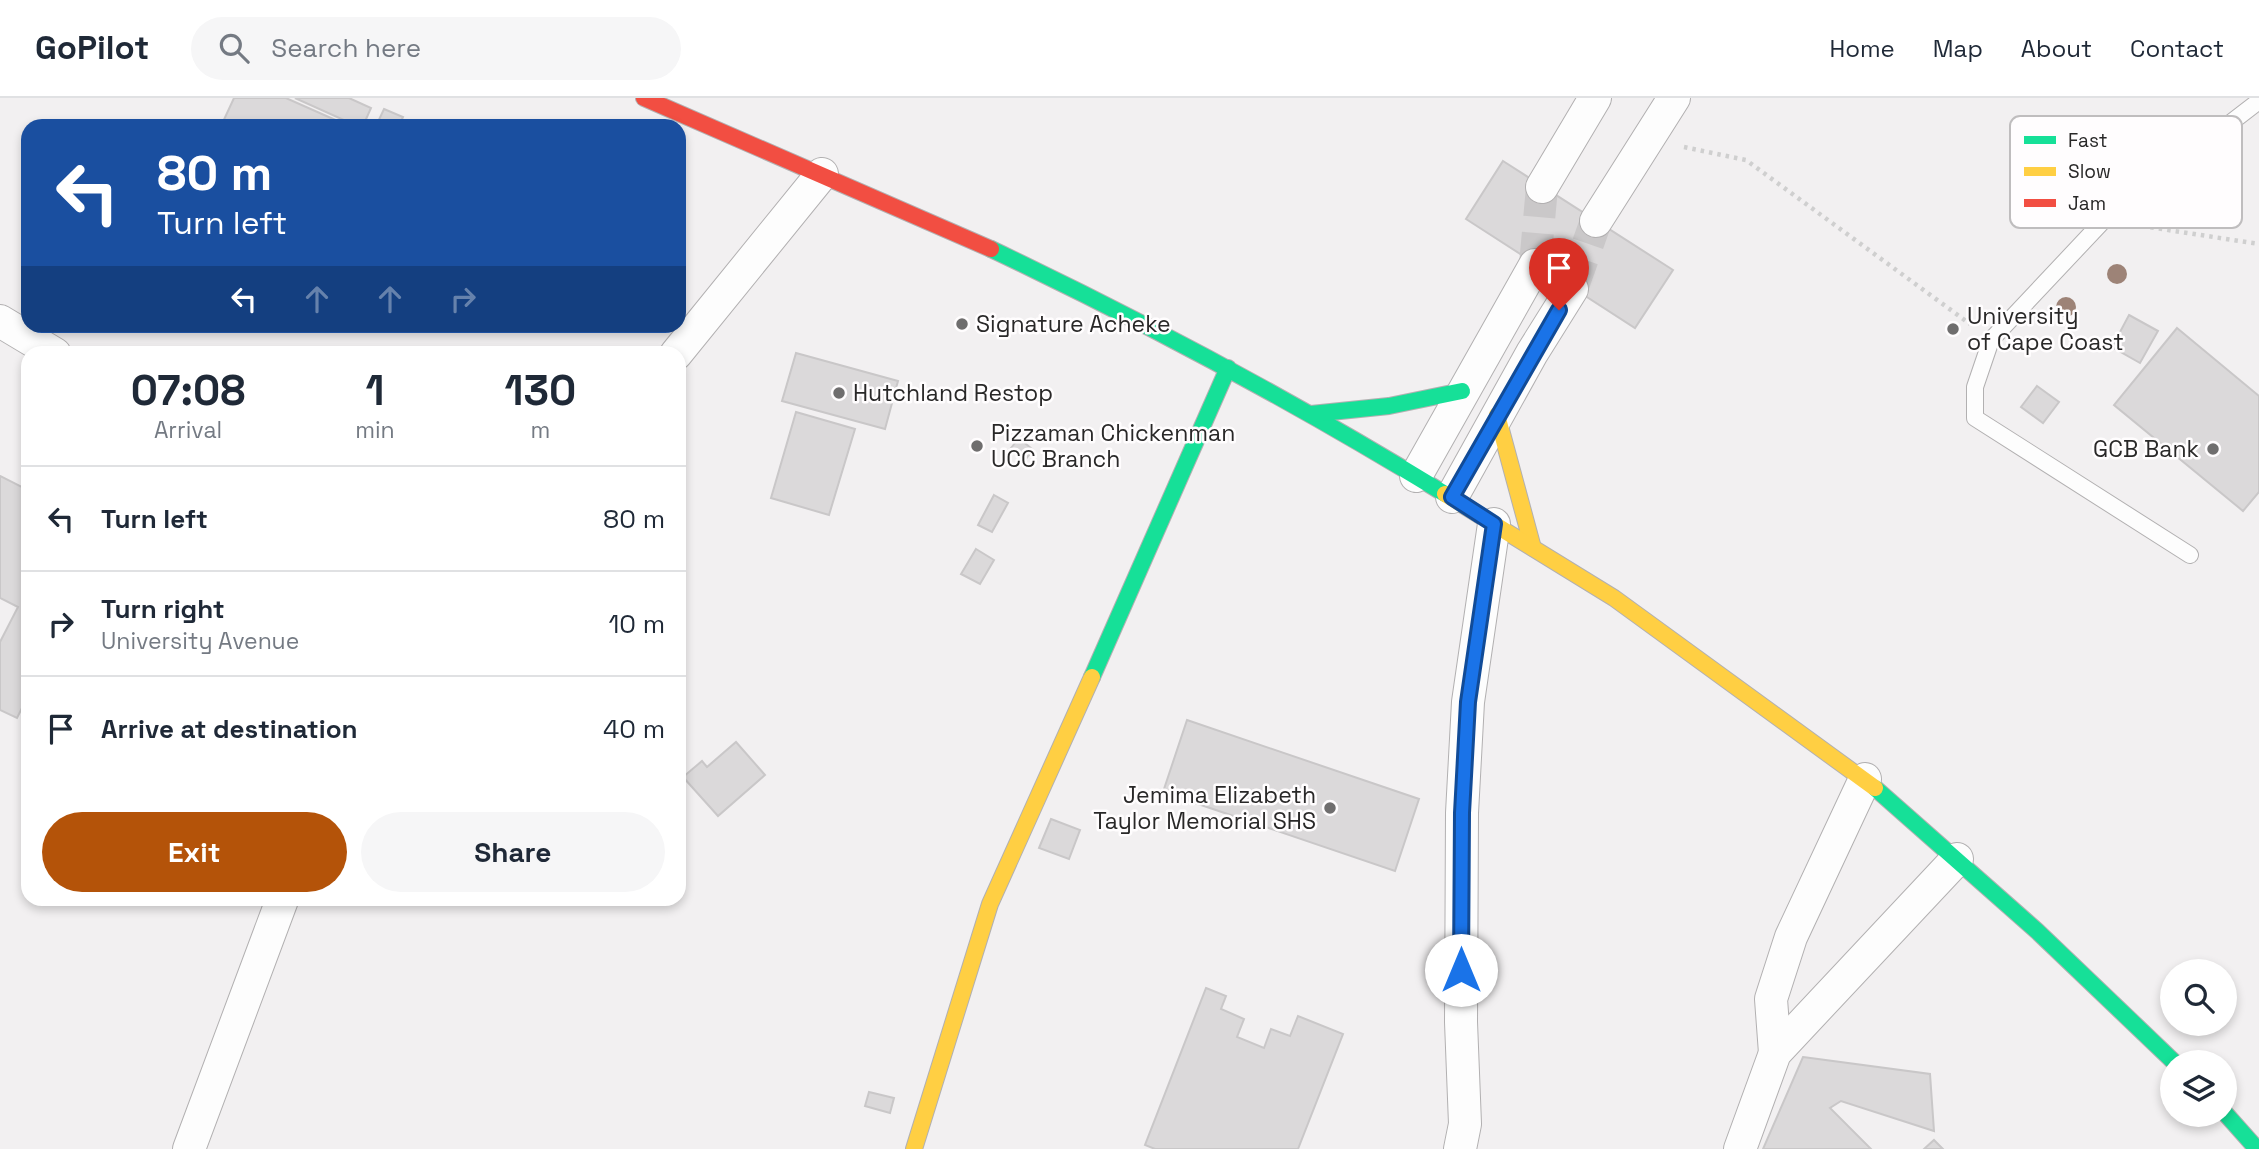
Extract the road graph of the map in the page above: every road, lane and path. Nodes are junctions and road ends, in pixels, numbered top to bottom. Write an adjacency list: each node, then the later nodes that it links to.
1 (643, 98): 7 (main road)
2 (1595, 98): 8 (street)
3 (1674, 98): 6 (street)
4 (2259, 102): 5 (lane)
5 (2240, 116)
6 (1648, 140): 9 (street); 16 (path)
7 (822, 174): 18 (street); 19 (main road)
8 (1542, 187)
9 (1596, 221)
10 (2096, 228): 16 (lane)
11 (2155, 228): 12 (path)
12 (2259, 244)
13 (1535, 265): 20 (street)
14 (1572, 289): 22 (street)
15 (0, 321): 17 (street)
16 (1991, 340): 27 (lane)
17 (42, 346)
18 (682, 346)
19 (1228, 368): 21 (main road); 35 (main road)
20 (1462, 391): 21 (main road); 23 (street)
21 (1311, 414): 23 (main road)
22 (1496, 415): 24 (street); 26 (main road)
23 (1416, 476): 24 (main road)
24 (1452, 497): 25 (main road)
25 (1494, 524): 26 (main road); 36 (street)
26 (1533, 548): 28 (main road)
27 (2190, 555)
28 (1865, 779): 29 (main road); 32 (street)
29 (1957, 859): 31 (main road); 32 (street)
30 (280, 906): 34 (street)
31 (2161, 1050)
32 (1775, 1053): 37 (street)
33 (2237, 1127): 38 (main road)
34 (189, 1149)
35 (914, 1149)
36 (1460, 1149)
37 (1740, 1149)
38 (2257, 1149)

